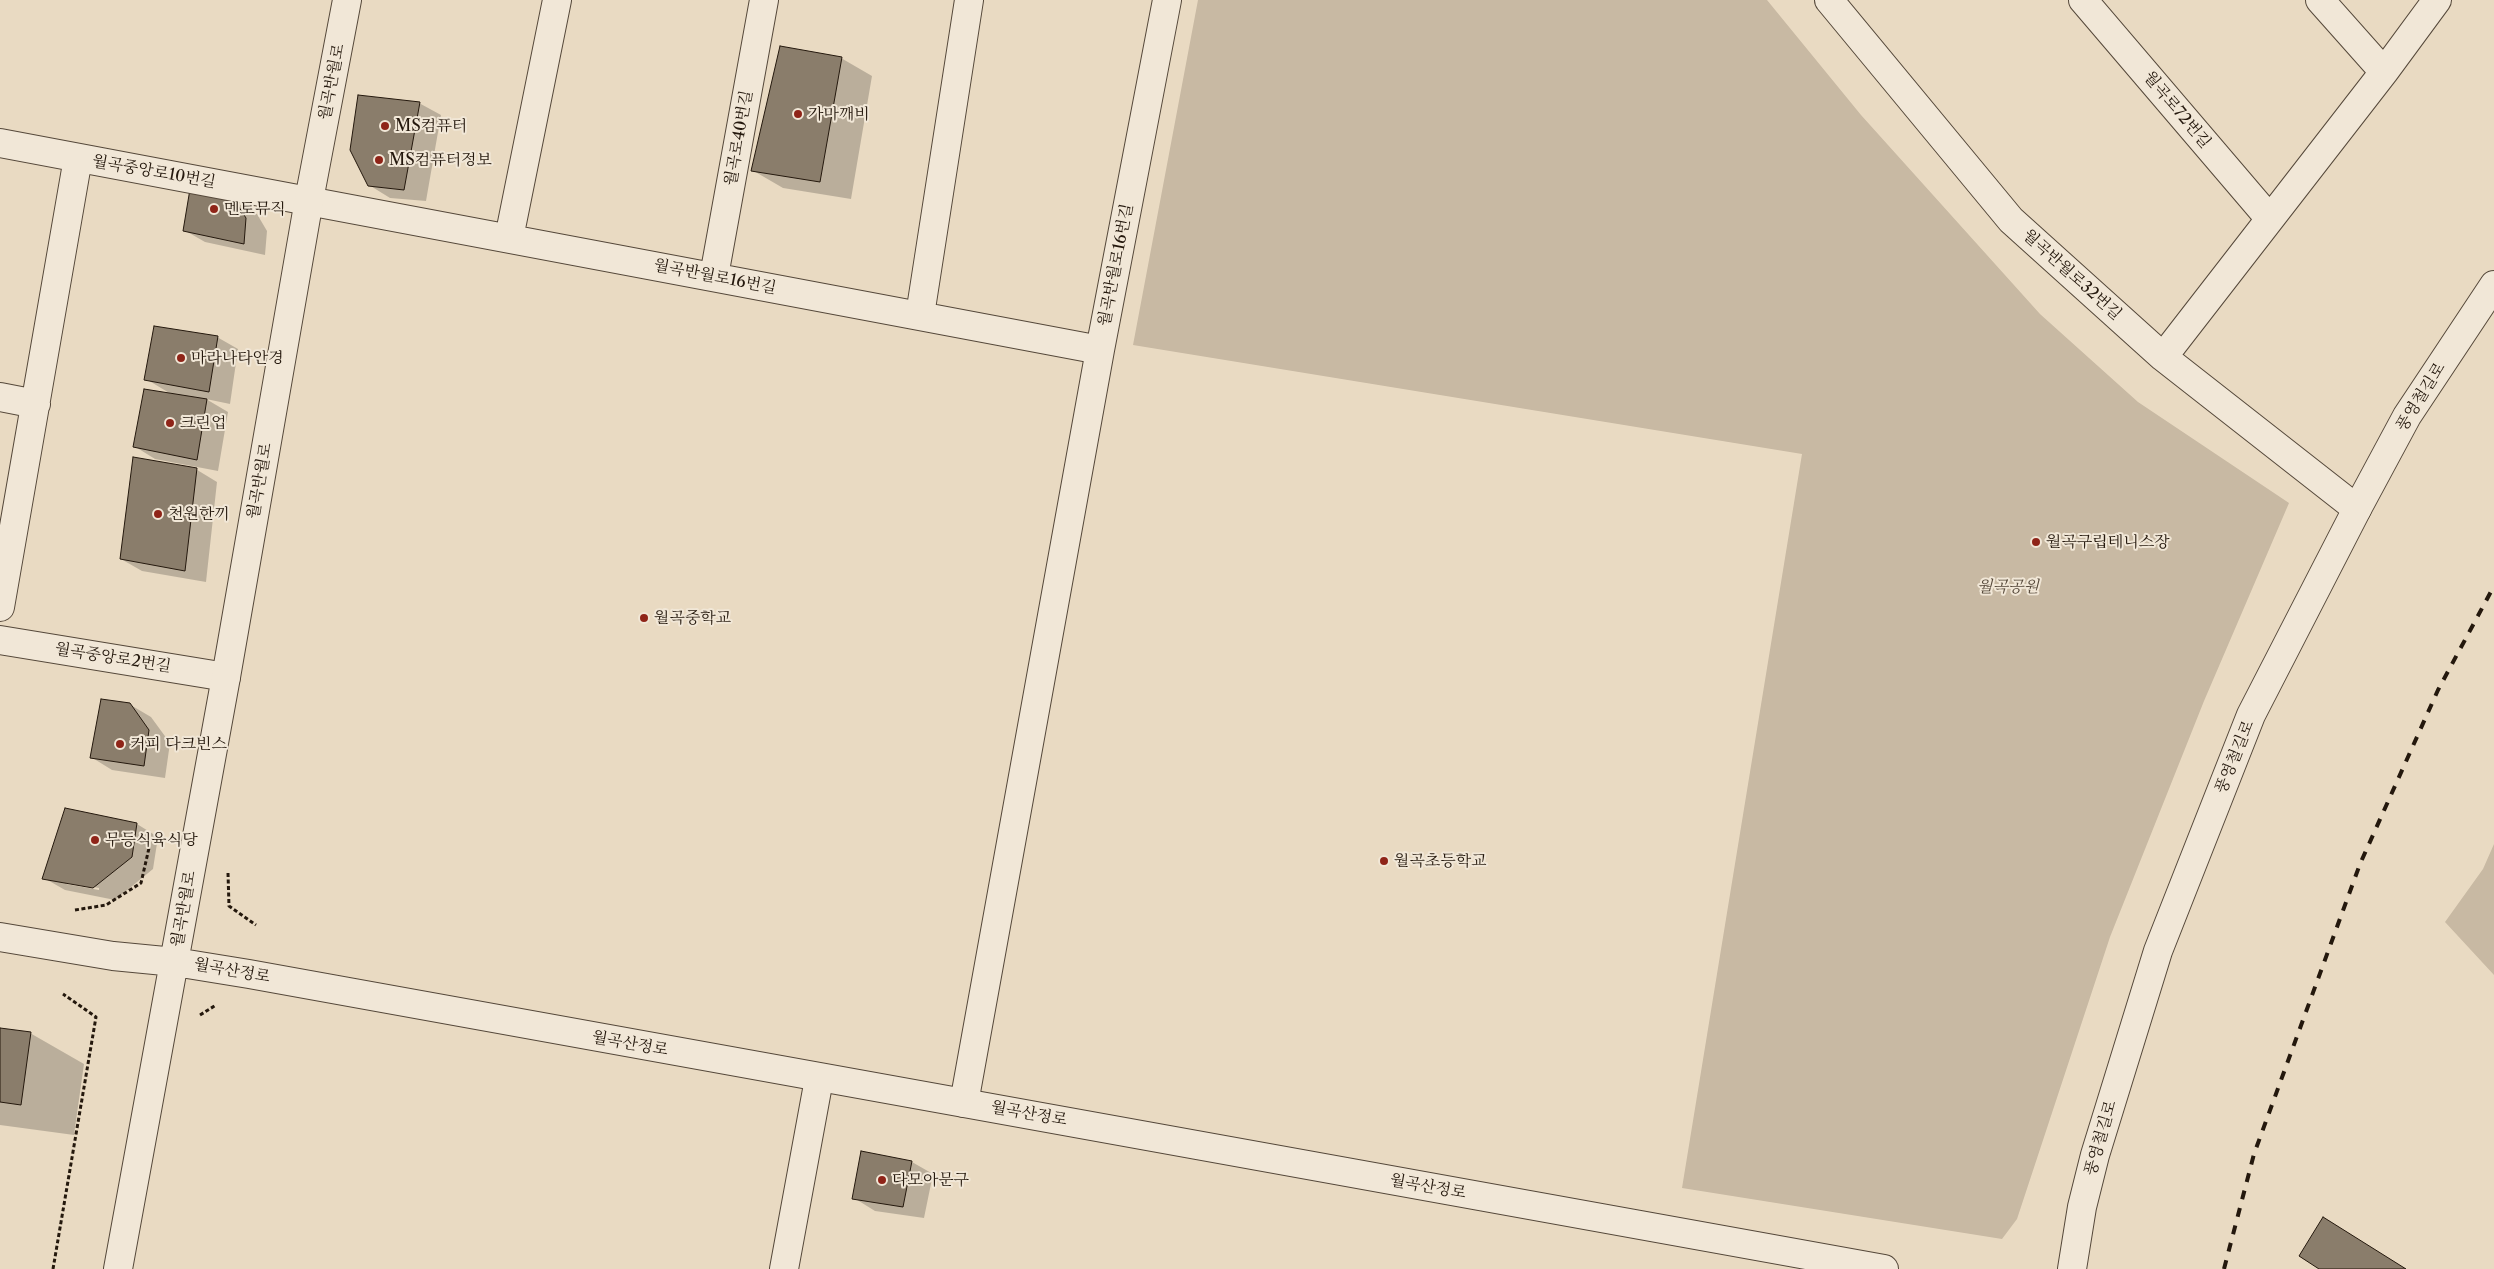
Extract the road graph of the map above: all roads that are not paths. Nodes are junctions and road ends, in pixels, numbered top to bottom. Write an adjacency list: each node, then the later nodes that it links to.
1 (348, 0): 13 (street, 월곡반월로)
2 (557, 0): 15 (street)
3 (764, 0): 16 (street, 월곡로40번길)
4 (969, 0): 18 (street)
5 (1167, 0): 19 (street, 월곡반월로16번길)
6 (1829, 0): 20 (street, 월곡반월로32번길)
7 (2083, 0): 14 (street, 월곡로72번길)
8 (2320, 0): 10 (street)
9 (2437, 0): 10 (street)
10 (2384, 72): 14 (street)
11 (0, 143): 12 (street, 월곡중앙로10번길)
12 (78, 158): 13 (street, 월곡중앙로10번길); 22 (street)
13 (309, 200): 15 (street, 월곡반월로16번길); 26 (street, 월곡반월로)
14 (2270, 219): 20 (street)
15 (509, 238): 16 (street, 월곡반월로16번길)
16 (714, 276): 18 (street, 월곡반월로16번길)
17 (2494, 285): 23 (street, 풍영철길로)
18 (920, 315): 19 (street, 월곡반월로16번길)
19 (1100, 350): 30 (street)
20 (2164, 357): 23 (street, 월곡반월로32번길)
21 (0, 398): 22 (street)
22 (36, 404): 24 (street)
23 (2357, 509): 34 (street, 풍영철길로)
24 (0, 607)
25 (0, 640): 26 (street, 월곡중앙로2번길)
26 (226, 677): 28 (street, 월곡반월로)
27 (0, 937): 28 (street, 월곡산정로)
28 (175, 962): 29 (street, 월곡산정로); 31 (street, 월곡산정로)
29 (819, 1079): 30 (street, 월곡산정로); 32 (street)
30 (964, 1103): 33 (street, 월곡산정로)
31 (118, 1269)
32 (784, 1269)
33 (1884, 1269)
34 (2072, 1269)

